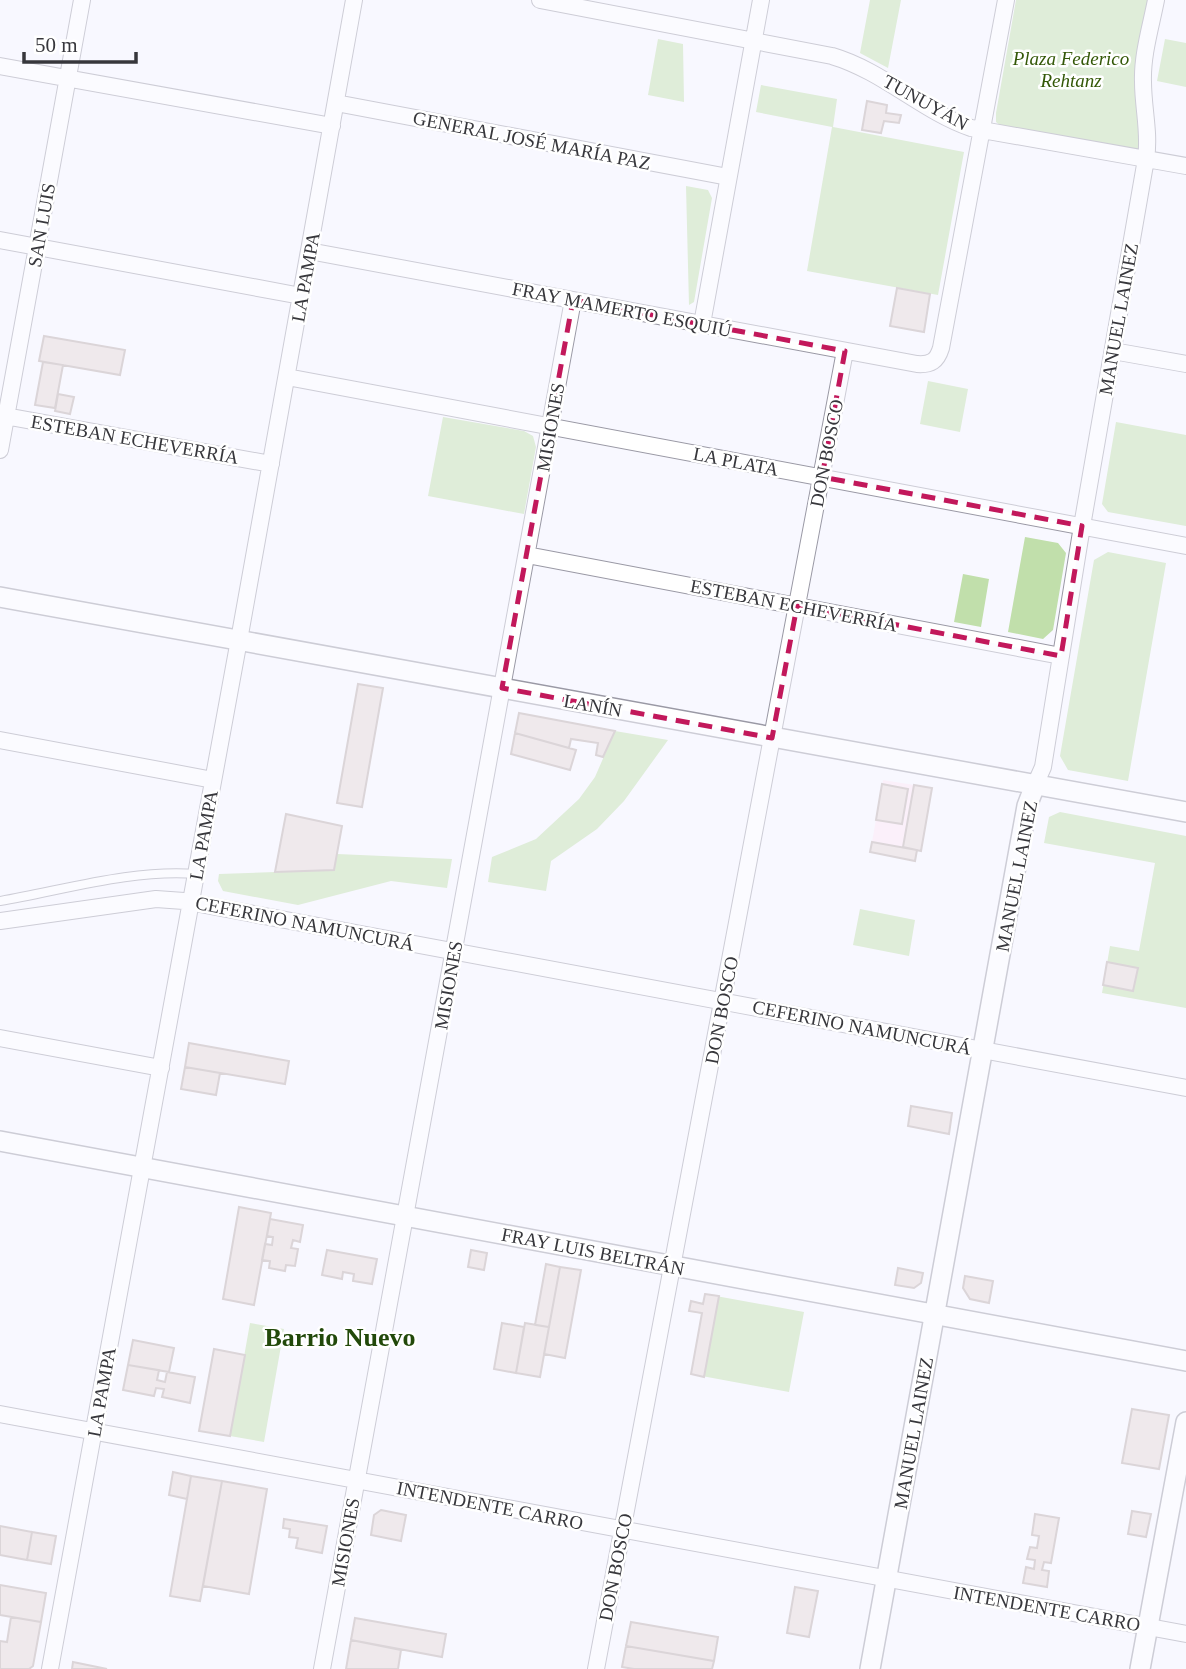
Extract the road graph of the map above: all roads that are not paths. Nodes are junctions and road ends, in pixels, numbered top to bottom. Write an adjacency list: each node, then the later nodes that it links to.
1 (82, 0): 9 (street, SAN LUIS)
2 (354, 0): 10 (street, LA PAMPA)
3 (540, 0): 7 (street, TUNUYÁN)
4 (761, 0): 7 (street)
5 (1006, 0): 12 (street)
6 (1156, 0): 13 (street, MANUEL LAINEZ)
7 (753, 41): 12 (street, TUNUYÁN); 15 (street)
8 (0, 66): 9 (street)
9 (68, 78): 11 (street); 17 (street, SAN LUIS)
10 (336, 103): 11 (street, LA PAMPA); 15 (street, GENERAL JOSÉ MARÍA PAZ)
11 (332, 126): 18 (street, LA PAMPA)
12 (982, 131): 13 (street, TUNUYÁN); 22 (street, FRAY MAMERTO ESQUIÚ)
13 (1146, 159): 14 (street, TUNUYÁN); 23 (street, MANUEL LAINEZ)
14 (1186, 166)
15 (728, 177): 21 (street)
16 (0, 240): 17 (street)
17 (37, 247): 19 (street); 26 (street, SAN LUIS)
18 (309, 251): 19 (street, LA PAMPA); 20 (street, FRAY MAMERTO ESQUIÚ)
19 (301, 296): 25 (street, LA PAMPA)
20 (573, 300): 21 (street, FRAY MAMERTO ESQUIÚ); 27 (street, MISIONES)
21 (702, 324): 22 (street, FRAY MAMERTO ESQUIÚ)
22 (845, 351): 30 (street, DON BOSCO)
23 (1113, 351): 24 (street); 31 (street, MANUEL LAINEZ)
24 (1186, 365)
25 (286, 377): 27 (street, LA PLATA); 29 (street, LA PAMPA)
26 (3, 415): 28 (street, SAN LUIS); 29 (street, ESTEBAN ECHEVERRÍA)
27 (550, 426): 30 (street, LA PLATA); 33 (street, MISIONES)
28 (0, 450)
29 (271, 464): 36 (street, LA PAMPA)
30 (822, 477): 31 (street, LA PLATA); 35 (street, DON BOSCO)
31 (1082, 526): 32 (street, LA PLATA); 37 (street, MANUEL LAINEZ)
32 (1186, 546)
33 (527, 555): 35 (street, ESTEBAN ECHEVERRÍA); 38 (street, MISIONES)
34 (0, 597): 36 (street, LANÍN)
35 (797, 606): 37 (street, ESTEBAN ECHEVERRÍA); 39 (street, DON BOSCO)
36 (239, 640): 38 (street, LANÍN); 41 (street, LA PAMPA)
37 (1061, 656): 42 (street, MANUEL LAINEZ)
38 (502, 688): 39 (street, LANÍN); 50 (street, MISIONES)
39 (772, 737): 42 (street, LANÍN); 51 (street, DON BOSCO)
40 (0, 740): 41 (street)
41 (214, 780): 44 (street, LA PAMPA)
42 (1035, 785): 43 (street, LANÍN); 53 (street, MANUEL LAINEZ)
43 (1186, 812)
44 (196, 874): 45 (lane, CEFERINO NAMUNCURÁ); 47 (street, LA PAMPA)
45 (34, 895): 46 (lane, CEFERINO NAMUNCURÁ); 48 (lane)
46 (0, 901)
47 (191, 902): 48 (street, CEFERINO NAMUNCURÁ); 50 (street, CEFERINO NAMUNCURÁ); 54 (street, LA PAMPA)
48 (21, 919): 49 (street, CEFERINO NAMUNCURÁ)
49 (0, 921)
50 (454, 951): 51 (street, CEFERINO NAMUNCURÁ); 58 (street, MISIONES)
51 (722, 1001): 53 (street, CEFERINO NAMUNCURÁ); 59 (street, DON BOSCO)
52 (0, 1038): 54 (street)
53 (983, 1050): 55 (street, CEFERINO NAMUNCURÁ); 60 (street, MANUEL LAINEZ)
54 (160, 1068): 57 (street, LA PAMPA)
55 (1186, 1088)
56 (0, 1140): 57 (street, FRAY LUIS BELTRÁN)
57 (142, 1167): 58 (street, FRAY LUIS BELTRÁN); 64 (street, LA PAMPA)
58 (405, 1216): 59 (street, FRAY LUIS BELTRÁN); 65 (street, MISIONES)
59 (672, 1266): 60 (street, FRAY LUIS BELTRÁN); 66 (street, DON BOSCO)
60 (934, 1314): 61 (street, FRAY LUIS BELTRÁN); 67 (street, MANUEL LAINEZ)
61 (1186, 1361)
62 (0, 1414): 64 (street, INTENDENTE CARRO)
63 (1186, 1422): 68 (street)
64 (94, 1432): 65 (street, INTENDENTE CARRO); 70 (street, LA PAMPA)
65 (356, 1480): 66 (street, INTENDENTE CARRO); 71 (street, MISIONES)
66 (622, 1530): 67 (street, INTENDENTE CARRO); 72 (street, DON BOSCO)
67 (886, 1579): 68 (street, INTENDENTE CARRO); 73 (street, MANUEL LAINEZ)
68 (1148, 1627): 69 (street, INTENDENTE CARRO); 74 (street)
69 (1186, 1634)
70 (50, 1669)
71 (322, 1669)
72 (596, 1669)
73 (870, 1669)
74 (1140, 1669)

